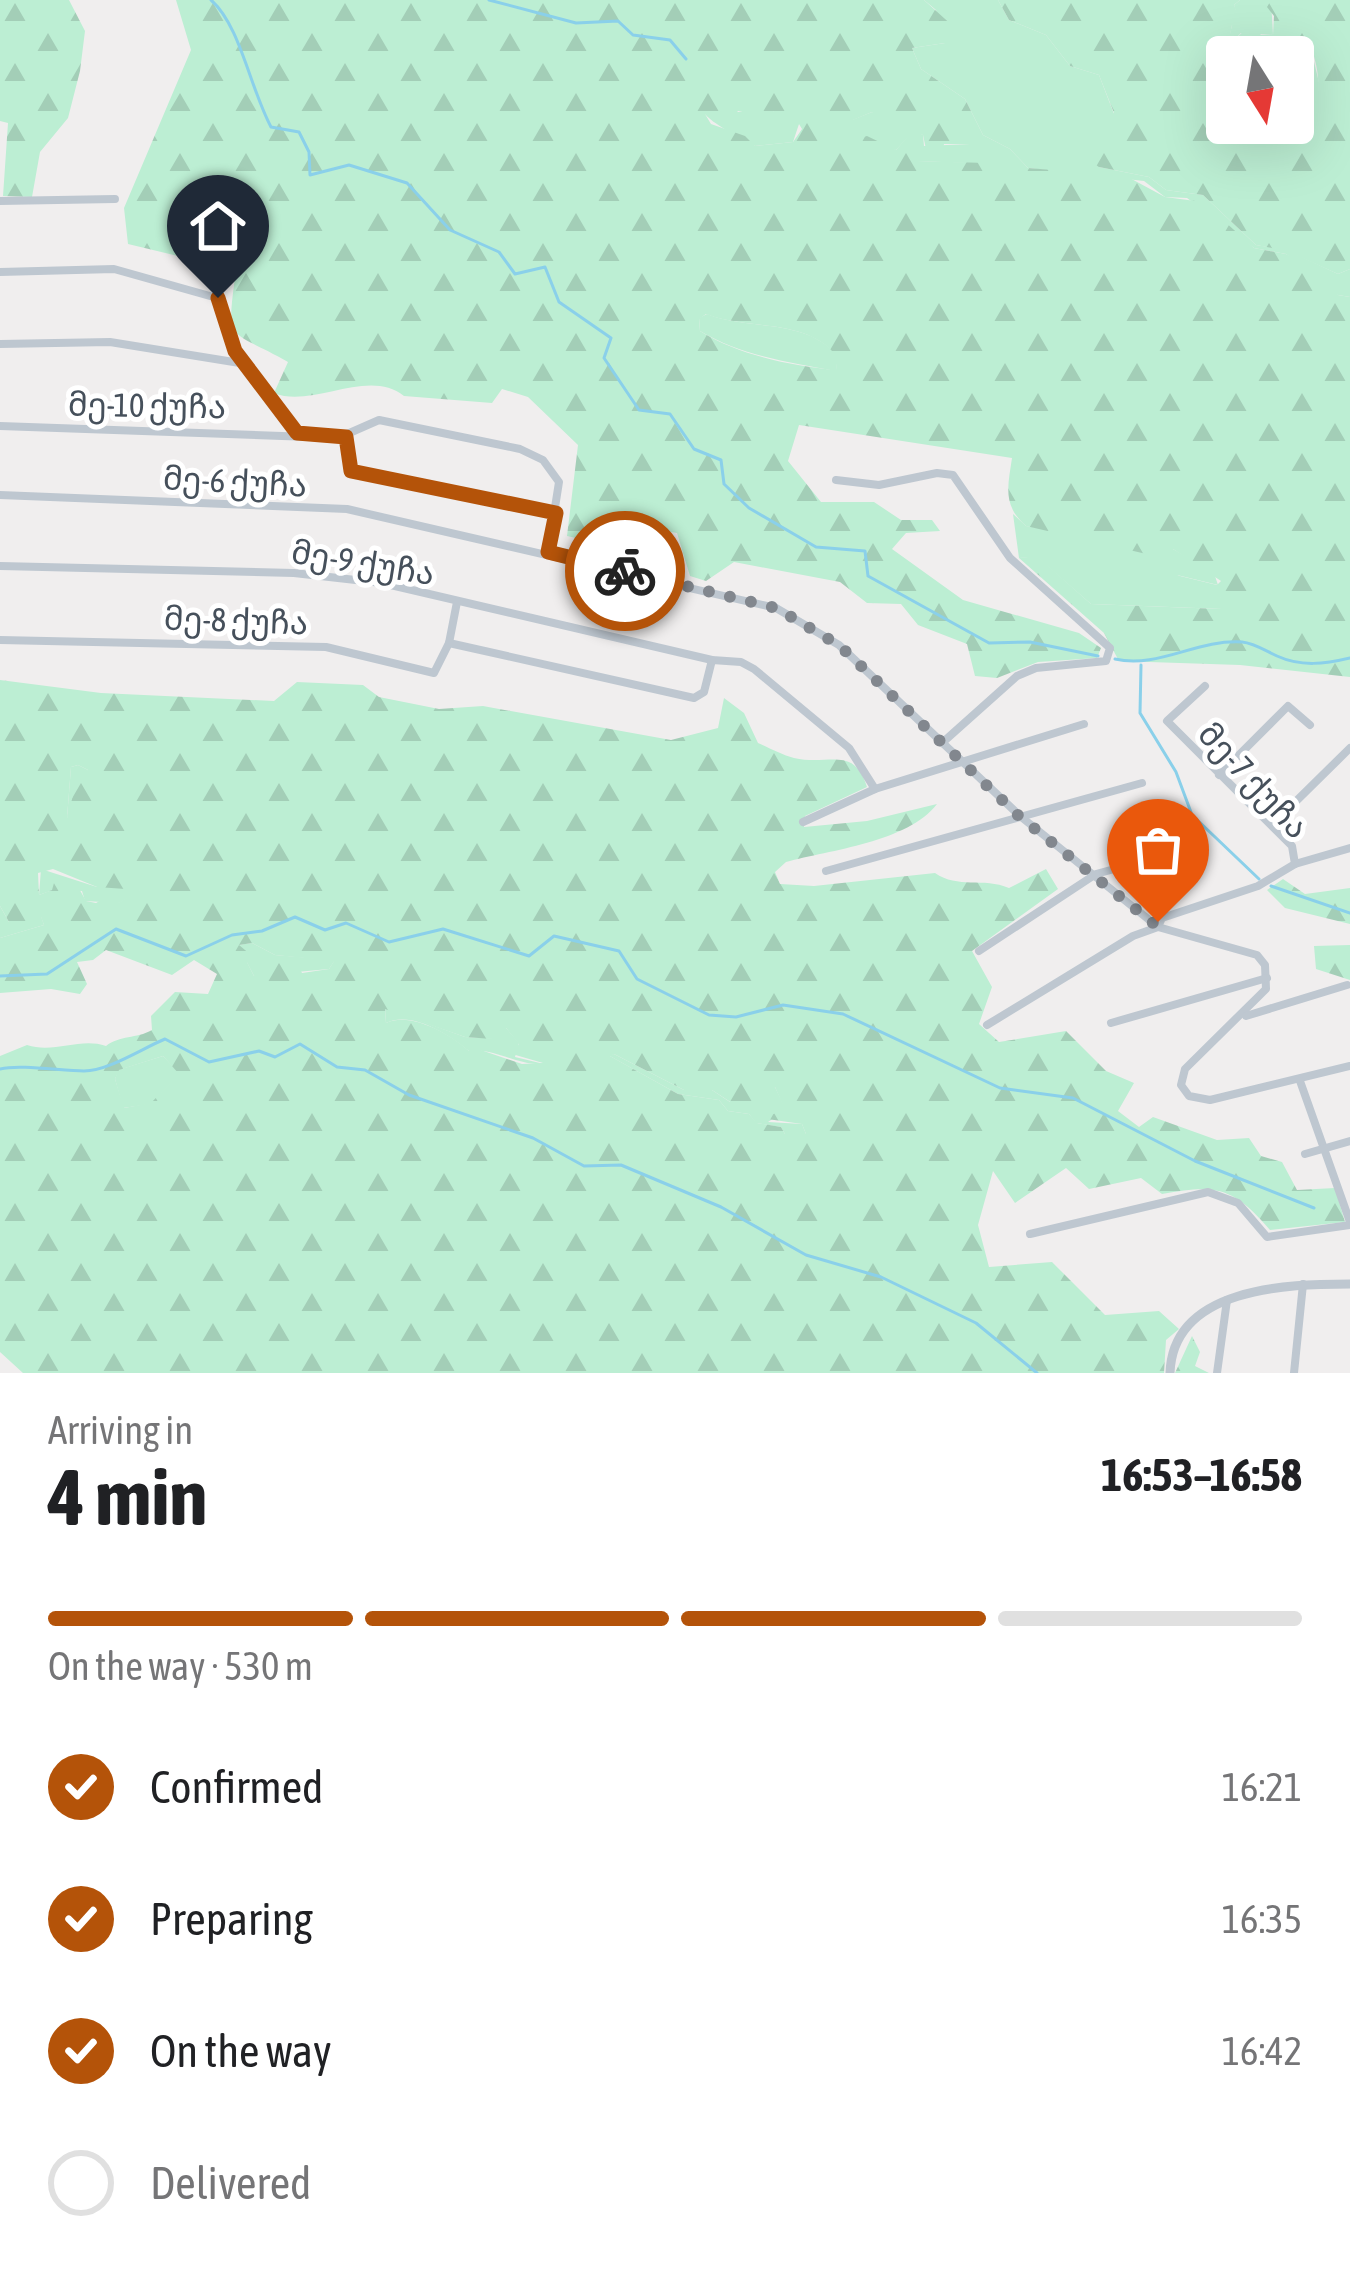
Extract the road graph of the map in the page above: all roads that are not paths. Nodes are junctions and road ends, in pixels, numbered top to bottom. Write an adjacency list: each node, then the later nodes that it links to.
1 (115, 199): 2 (street)
2 (0, 201)
3 (0, 272): 5 (street)
4 (0, 344): 5 (street)
5 (246, 364): 7 (street)
6 (0, 426): 7 (street, მე-10 ქუჩა)
7 (297, 433): 8 (street, მე-10 ქუჩა)
8 (346, 437): 11 (street); 11 (street, მე-10 ქუჩა)
9 (836, 480): 21 (street)
10 (0, 495): 12 (street, მე-6 ქუჩა)
11 (556, 513): 12 (street, მე-10 ქუჩა)
12 (548, 552): 21 (street, მე-6 ქუჩა)
13 (0, 566): 14 (street, მე-9 ქუჩა)
14 (457, 602): 16 (street); 17 (street, მე-9 ქუჩა)
15 (0, 640): 16 (street, მე-8 ქუჩა)
16 (449, 643): 17 (street)
17 (712, 660): 26 (street)
18 (1205, 686): 24 (street, მე-7 ქუჩა)
19 (1084, 724): 23 (street)
20 (1310, 725): 24 (street)
21 (942, 743): 23 (street, მე-6 ქუჩა)
22 (1350, 748): 29 (street)
23 (963, 762): 26 (street); 27 (street, მე-6 ქუჩა)
24 (1220, 776): 29 (street, მე-7 ქუჩა)
25 (1142, 783): 27 (street)
26 (874, 789): 28 (street)
27 (1020, 817): 33 (street); 34 (street, მე-6 ქუჩა)
28 (802, 822)
29 (1272, 825): 32 (street, მე-7 ქუჩა)
30 (1350, 848): 32 (street)
31 (1173, 853): 34 (street)
32 (1295, 864): 35 (street, მე-7 ქუჩა)
33 (826, 871)
34 (1096, 874): 35 (street, მე-6 ქუჩა); 36 (street)
35 (1158, 927): 37 (street, მე-6 ქუჩა); 41 (street, მე-7 ქუჩა)
36 (979, 951)
37 (1267, 978): 39 (street); 40 (street)
38 (1347, 985): 39 (street)
39 (1242, 1017): 43 (street)
40 (1111, 1023)
41 (987, 1025)
42 (1350, 1066): 43 (street)
43 (1300, 1081): 45 (street)
44 (1350, 1141): 45 (street)
45 (1323, 1148): 46 (street); 47 (street)
46 (1305, 1154)
47 (1350, 1224): 48 (street)
48 (1030, 1234)
49 (1304, 1284): 50 (street); 51 (street); 54 (street)
50 (1350, 1284)
51 (1227, 1300): 52 (street); 53 (street)
52 (1169, 1373)
53 (1217, 1373)
54 (1294, 1373)

